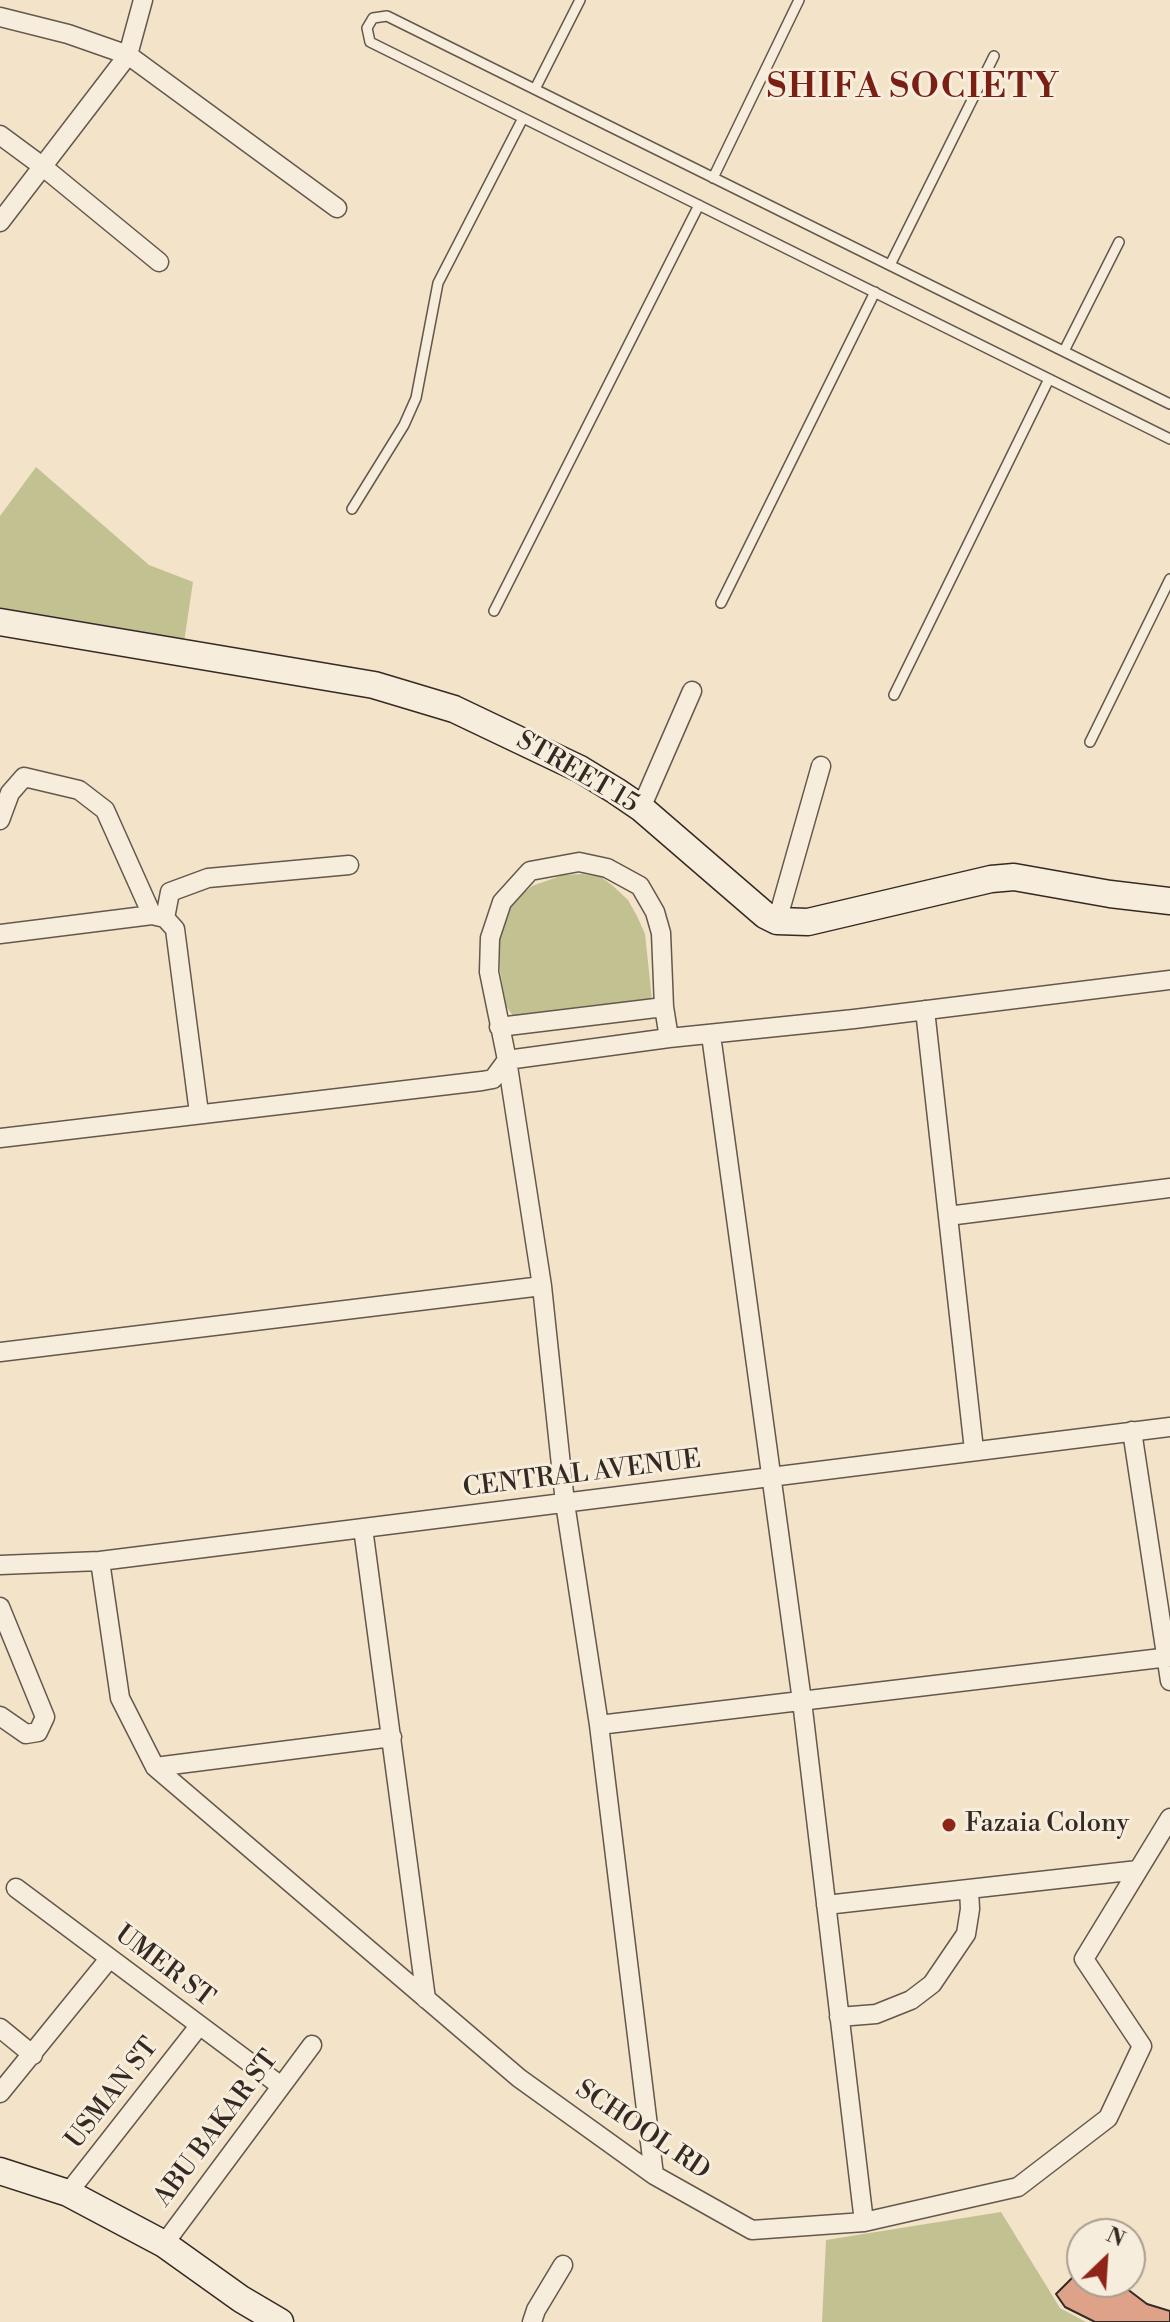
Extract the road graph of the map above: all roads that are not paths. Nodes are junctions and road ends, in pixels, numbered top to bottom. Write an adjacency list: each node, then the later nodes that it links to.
1 (143, 0): 5 (street)
2 (580, 0): 7 (lane)
3 (799, 0): 11 (lane)
4 (0, 17): 5 (street)
5 (128, 55): 10 (street); 13 (street)
6 (994, 56): 17 (lane)
7 (535, 89): 8 (lane); 11 (lane)
8 (523, 118): 12 (lane); 23 (lane)
9 (0, 135): 10 (street)
10 (42, 166): 14 (street); 16 (street)
11 (713, 178): 17 (lane)
12 (699, 205): 18 (lane); 26 (lane)
13 (337, 208)
14 (0, 222)
15 (1119, 242): 19 (lane)
16 (159, 262)
17 (890, 265): 19 (lane)
18 (875, 292): 20 (lane); 25 (lane)
19 (1064, 351): 21 (lane)
20 (1049, 379): 22 (lane); 29 (lane)
21 (1170, 404)
22 (1170, 439)
23 (352, 509)
24 (1170, 579): 30 (lane)
25 (721, 603)
26 (494, 611)
27 (0, 622): 32 (street, STREET 15)
28 (692, 691): 32 (street)
29 (894, 695)
30 (1090, 742)
31 (821, 766): 37 (street)
32 (641, 808): 37 (street, STREET 15)
33 (0, 820): 36 (street)
34 (349, 865): 36 (street)
35 (1170, 901): 37 (street)
36 (158, 916): 38 (street); 46 (street)
37 (777, 921)
38 (0, 934)
39 (1170, 980): 41 (street)
40 (664, 1007): 42 (street); 42 (street); 44 (street)
41 (925, 1010): 43 (street); 49 (street)
42 (499, 1027): 45 (street)
43 (711, 1035): 44 (street); 55 (street)
44 (669, 1038): 45 (street)
45 (507, 1060): 46 (street); 50 (street)
46 (199, 1113): 47 (street)
47 (0, 1138)
48 (1170, 1188): 49 (street)
49 (948, 1216): 54 (street)
50 (542, 1286): 51 (street); 56 (street)
51 (0, 1352)
52 (1170, 1427): 53 (street, CENTRAL AVENUE)
53 (1132, 1431): 54 (street, CENTRAL AVENUE); 61 (street)
54 (974, 1450): 55 (street, CENTRAL AVENUE)
55 (772, 1477): 56 (street, CENTRAL AVENUE); 63 (street)
56 (565, 1503): 57 (street, CENTRAL AVENUE); 65 (street)
57 (363, 1528): 58 (street, CENTRAL AVENUE); 66 (street)
58 (100, 1561): 59 (street, CENTRAL AVENUE); 67 (street)
59 (0, 1565)
60 (0, 1607): 64 (street)
61 (1169, 1658): 62 (street); 63 (street)
62 (1170, 1681)
63 (802, 1701): 65 (street); 72 (street)
64 (0, 1716)
65 (599, 1725): 83 (street)
66 (392, 1737): 67 (street); 74 (street)
67 (155, 1767): 74 (street, SCHOOL RD)
68 (1170, 1818): 69 (street)
69 (1138, 1870): 71 (street); 85 (street, SCHOOL RD)
70 (16, 1888): 73 (street, UMER ST)
71 (969, 1889): 72 (street); 75 (street)
72 (826, 1905): 75 (street)
73 (109, 1959): 76 (street, UMER ST); 79 (street)
74 (426, 1999): 83 (street, SCHOOL RD)
75 (839, 2017): 85 (street)
76 (199, 2026): 80 (street, UMER ST); 84 (street, USMAN ST)
77 (0, 2028): 79 (street)
78 (312, 2045): 80 (street, ABU BAKAR ST)
79 (33, 2055): 81 (street)
80 (281, 2086): 86 (street, ABU BAKAR ST)
81 (0, 2093)
82 (0, 2171): 84 (street)
83 (654, 2175): 85 (street, SCHOOL RD)
84 (68, 2193): 86 (street)
85 (864, 2222)
86 (164, 2244): 88 (street)
87 (563, 2265): 89 (street)
88 (280, 2322)
89 (532, 2322)

